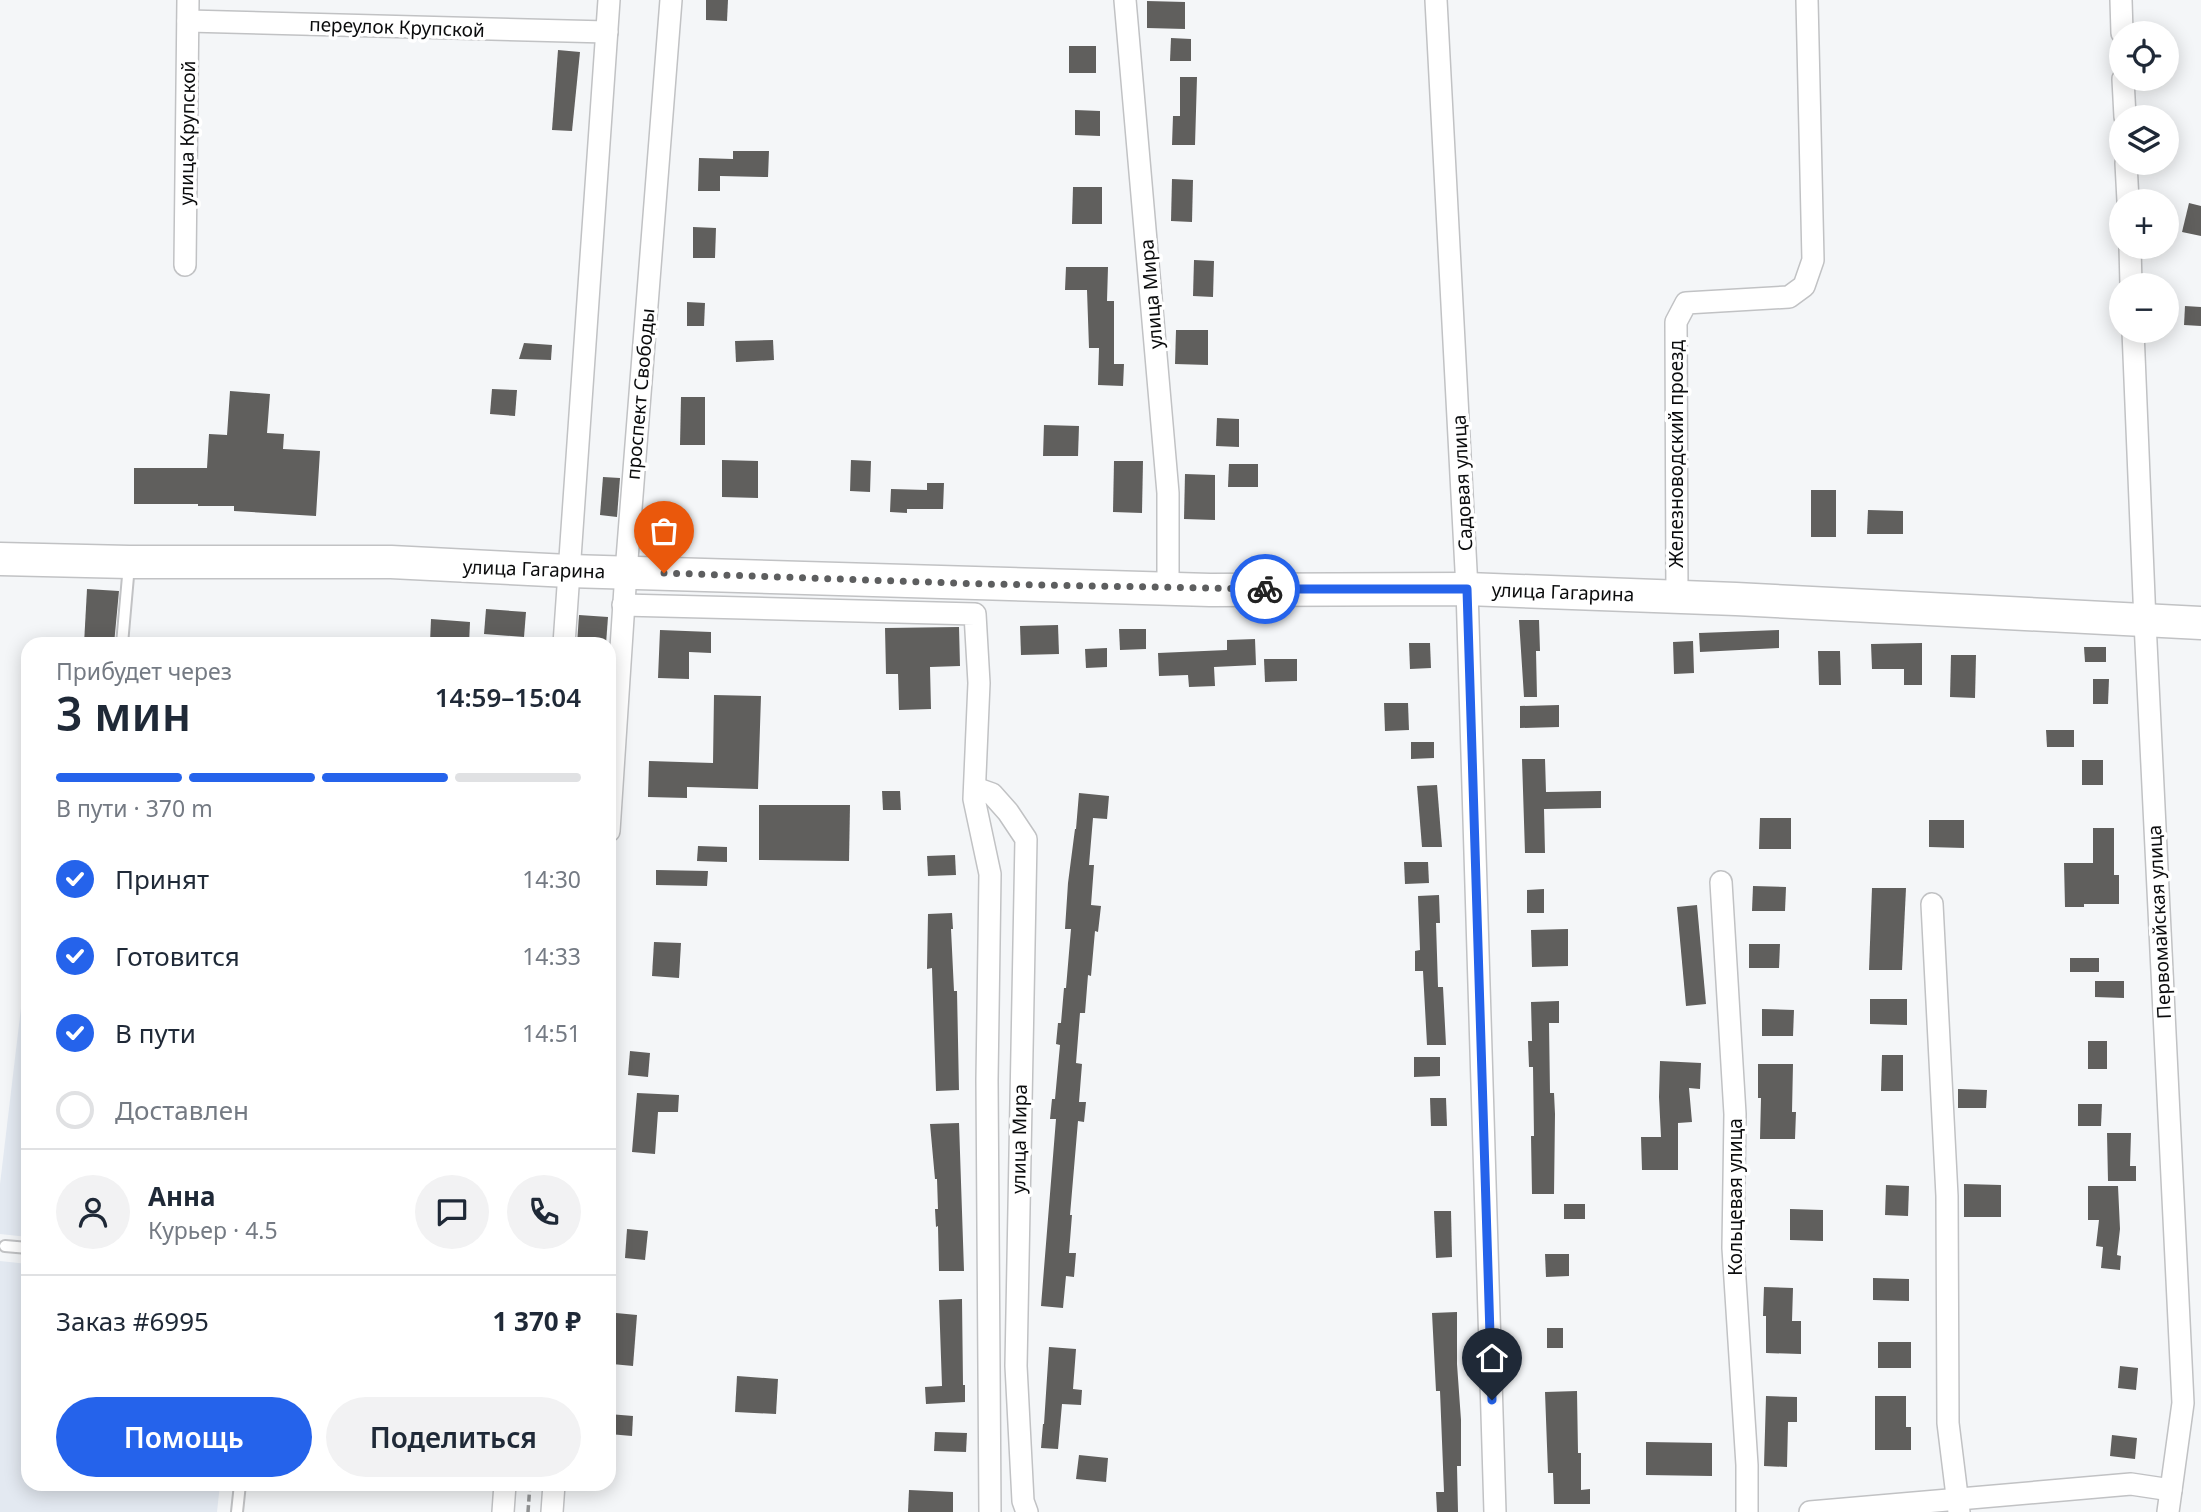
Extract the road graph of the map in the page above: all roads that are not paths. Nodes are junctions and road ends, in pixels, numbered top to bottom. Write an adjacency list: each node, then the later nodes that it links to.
1 (609, 0): 9 (street)
2 (671, 0): 15 (street, проспект Свободы)
3 (1125, 0): 16 (street, улица Мира)
4 (1436, 0): 17 (street, Садовая улица)
5 (1807, 0): 18 (street, Железноводский проезд)
6 (2121, 0): 8 (street)
7 (188, 10): 9 (street, переулок Крупской); 10 (street, улица Крупской)
8 (2122, 21)
9 (607, 32): 14 (street)
10 (185, 265)
11 (2133, 343): 20 (street, Первомайская улица)
12 (0, 559): 13 (main road, улица Гагарина)
13 (129, 562): 14 (main road, улица Гагарина); 22 (lane)
14 (569, 571): 15 (main road, улица Гагарина); 23 (street)
15 (626, 572): 16 (main road, улица Гагарина); 19 (street, проспект Свободы)
16 (1168, 589): 17 (main road, улица Гагарина)
17 (1467, 589): 18 (main road, улица Гагарина); 41 (street, Садовая улица)
18 (1677, 597): 20 (main road, улица Гагарина)
19 (623, 605): 24 (street, проспект Свободы); 25 (street, улица Мира)
20 (2145, 622): 21 (main road, улица Гагарина); 30 (street, Первомайская улица)
21 (2201, 623)
22 (123, 637)
23 (564, 637)
24 (616, 718)
25 (975, 788): 39 (street, улица Мира); 40 (street, улица Мира)
26 (1721, 882): 42 (street, Кольцевая улица)
27 (1932, 904): 35 (street)
28 (5, 1246): 29 (lane)
29 (21, 1247)
30 (2192, 1390): 31 (street, Первомайская улица)
31 (2171, 1490): 35 (street); 44 (street, Первомайская улица)
32 (239, 1491): 36 (lane)
33 (504, 1491): 37 (street)
34 (554, 1491): 38 (street)
35 (1959, 1506): 43 (street)
36 (237, 1512)
37 (503, 1512)
38 (552, 1512)
39 (990, 1512)
40 (1027, 1512)
41 (1495, 1512)
42 (1747, 1512)
43 (1810, 1512)
44 (2168, 1512)

